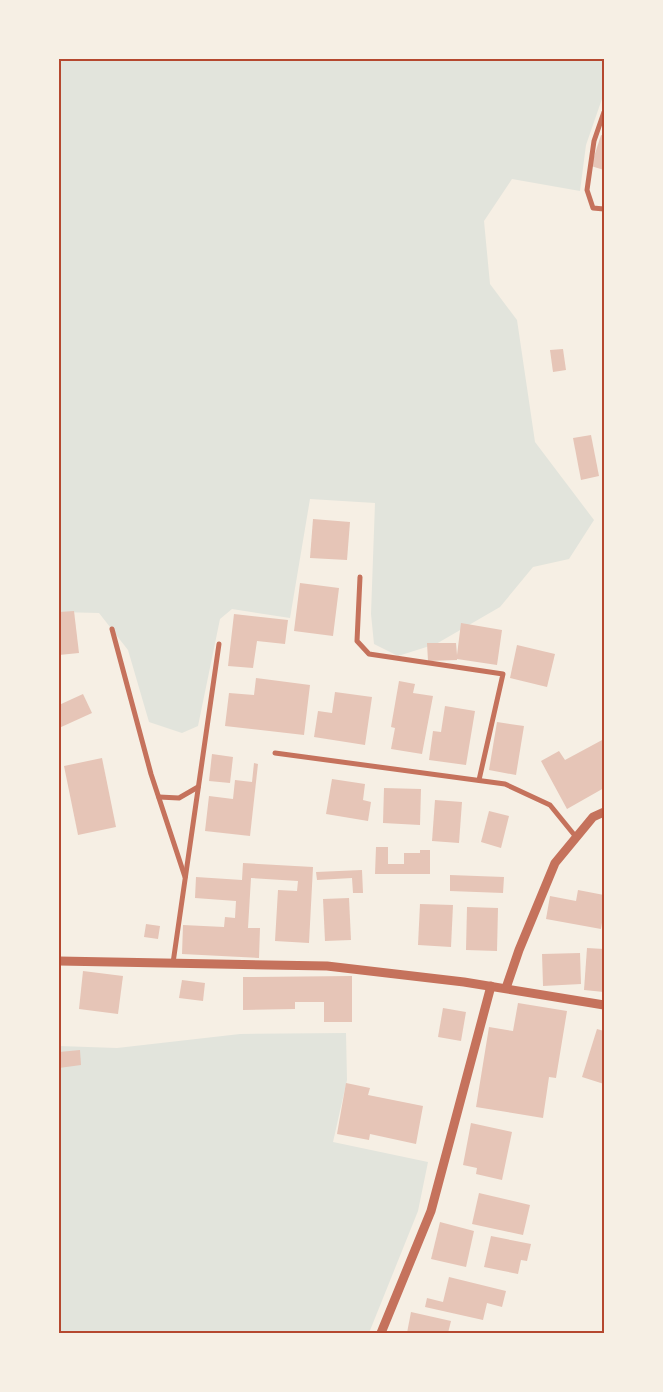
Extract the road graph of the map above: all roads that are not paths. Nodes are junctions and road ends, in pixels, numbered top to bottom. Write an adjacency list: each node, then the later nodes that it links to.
1 (604, 112): 2 (street)
2 (604, 209)
3 (360, 577): 7 (street)
4 (112, 629): 9 (street)
5 (219, 644): 8 (street)
6 (275, 753): 7 (street)
7 (479, 780): 11 (street)
8 (198, 787): 9 (street); 12 (street)
9 (159, 798): 12 (street)
10 (604, 812): 11 (street)
11 (576, 838): 16 (street)
12 (186, 880): 14 (street)
13 (59, 961): 14 (street)
14 (173, 963): 15 (street)
15 (491, 986): 16 (street); 18 (street)
16 (506, 988): 17 (street)
17 (604, 1005)
18 (381, 1333)

